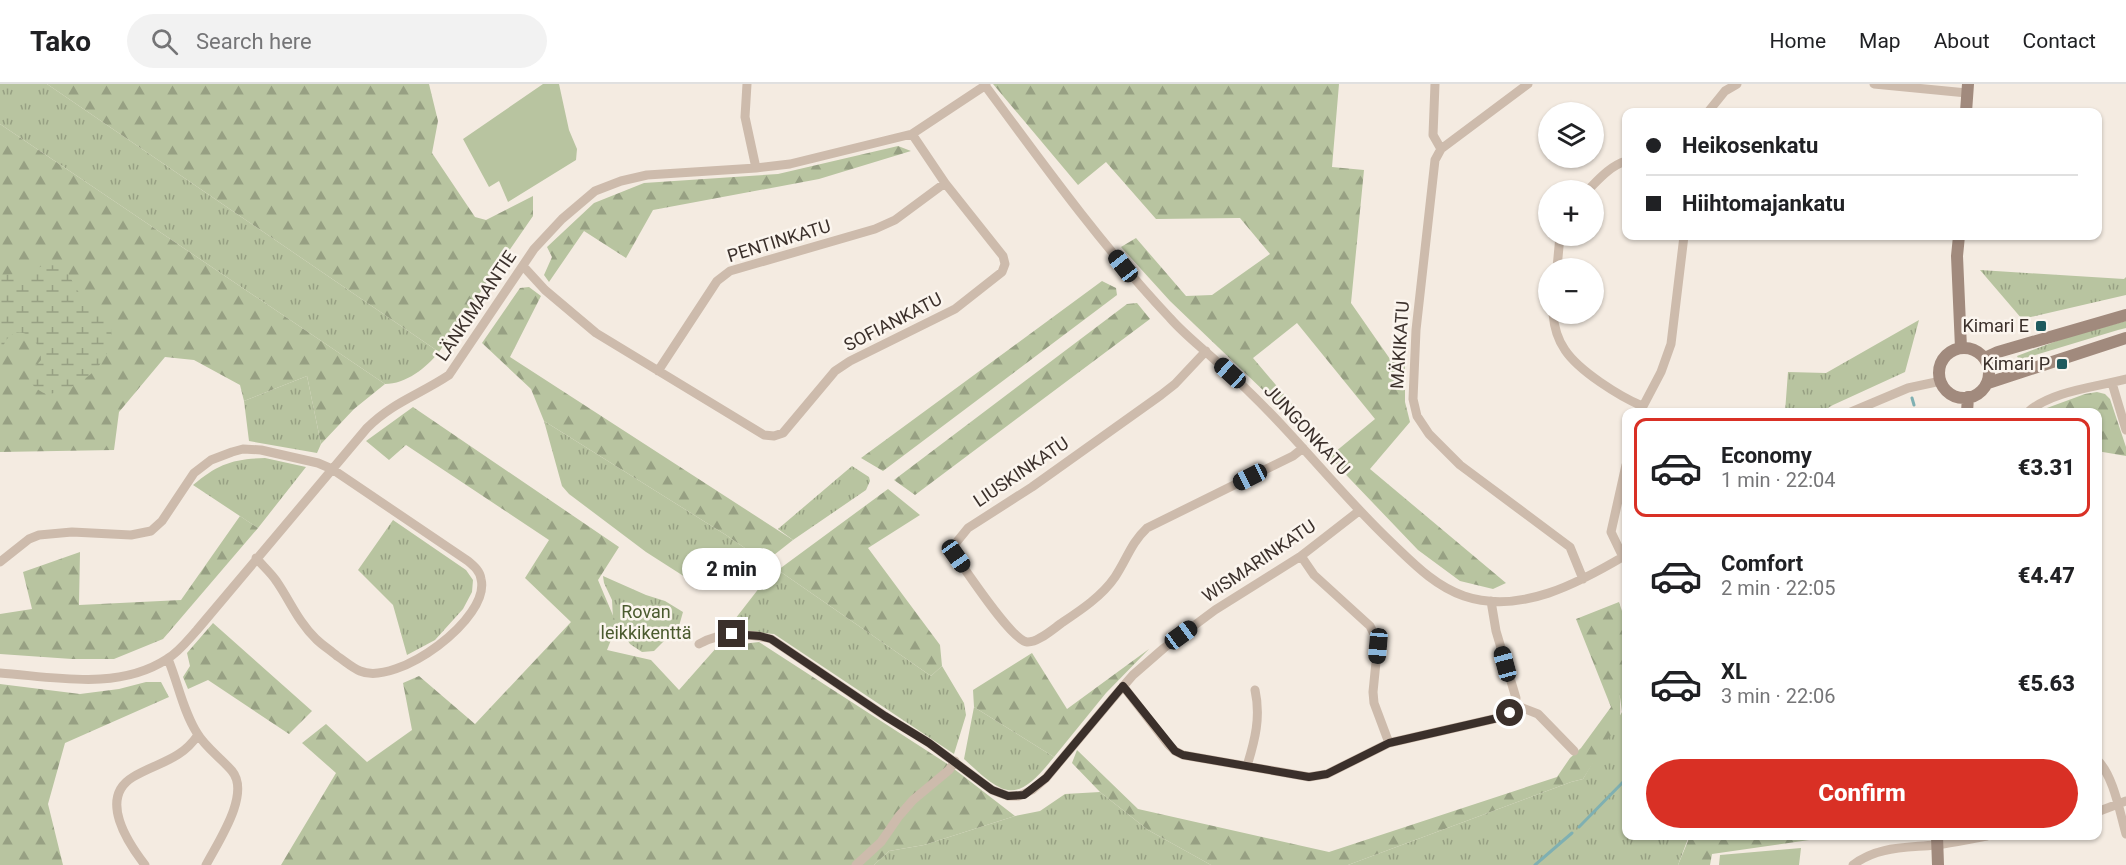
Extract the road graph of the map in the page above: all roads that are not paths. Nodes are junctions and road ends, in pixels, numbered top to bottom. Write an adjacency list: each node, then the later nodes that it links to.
1 (747, 84): 13 (street)
2 (1435, 84): 11 (street)
3 (1528, 84): 11 (street)
4 (1737, 84): 8 (street)
5 (1874, 84): 7 (street)
6 (985, 85): 10 (street, LÄNKIMAANTIE); 23 (street, JUNGONKATU)
7 (1968, 89): 9 (main road)
8 (1711, 108)
9 (1966, 108)
10 (912, 134): 13 (street, LÄNKIMAANTIE); 15 (street, SOFIANKATU)
11 (1441, 149): 46 (street, MÄKIKATU)
12 (1622, 162): 14 (street)
13 (756, 168): 18 (street, LÄNKIMAANTIE)
14 (1598, 180)
15 (945, 183): 25 (street, PENTINKATU); 25 (street, SOFIANKATU)
16 (1683, 240): 32 (street)
17 (1959, 240): 22 (main road)
18 (524, 266): 25 (street, SOFIANKATU); 38 (street, LÄNKIMAANTIE)
19 (2126, 315): 24 (main road)
20 (1555, 324): 31 (street)
21 (2126, 338): 28 (main road)
22 (1961, 348): 24 (main road); 27 (main road)
23 (1206, 351): 37 (street, JUNGONKATU); 37 (street, LIUSKINKATU)
24 (1985, 358): 28 (main road)
25 (658, 370)
26 (2126, 379): 29 (street)
27 (1941, 381): 30 (main road); 33 (street)
28 (1988, 383): 30 (main road)
29 (2112, 383): 35 (street); 36 (street)
30 (1968, 397): 34 (main road)
31 (1640, 408)
32 (1642, 408)
33 (1860, 408)
34 (1967, 408)
35 (2035, 408)
36 (2126, 430)
37 (1303, 448): 40 (street, JUNGONKATU)
38 (332, 469): 43 (street, LÄNKIMAANTIE); 43 (street); 45 (street)
39 (1622, 483): 41 (street)
40 (1359, 511): 42 (street, WISMARINKATU); 47 (street, JUNGONKATU)
41 (1622, 551)
42 (1301, 556): 51 (street, WISMARINKATU); 55 (street)
43 (256, 558): 49 (street, LÄNKIMAANTIE)
44 (1622, 558): 46 (street, JUNGONKATU)
45 (0, 562)
46 (1583, 579): 47 (street, JUNGONKATU)
47 (1491, 602): 53 (street)
48 (699, 644): 57 (street, WISMARINKATU)
49 (168, 659): 50 (street, LÄNKIMAANTIE); 54 (street)
50 (0, 673)
51 (1123, 686): 57 (street, WISMARINKATU); 58 (street)
52 (1255, 690): 58 (street)
53 (1515, 705): 55 (street); 56 (street)
54 (198, 735): 64 (street); 65 (street)
55 (1389, 743): 58 (street)
56 (1574, 751)
57 (955, 761): 66 (street)
58 (1247, 766)
59 (2102, 766): 60 (street)
60 (2121, 803): 61 (street); 62 (street)
61 (2102, 810)
62 (2126, 834)
63 (1937, 840): 67 (street); 68 (main road)
64 (145, 865)
65 (206, 865)
66 (856, 865)
67 (1853, 865)
68 (1938, 865)

